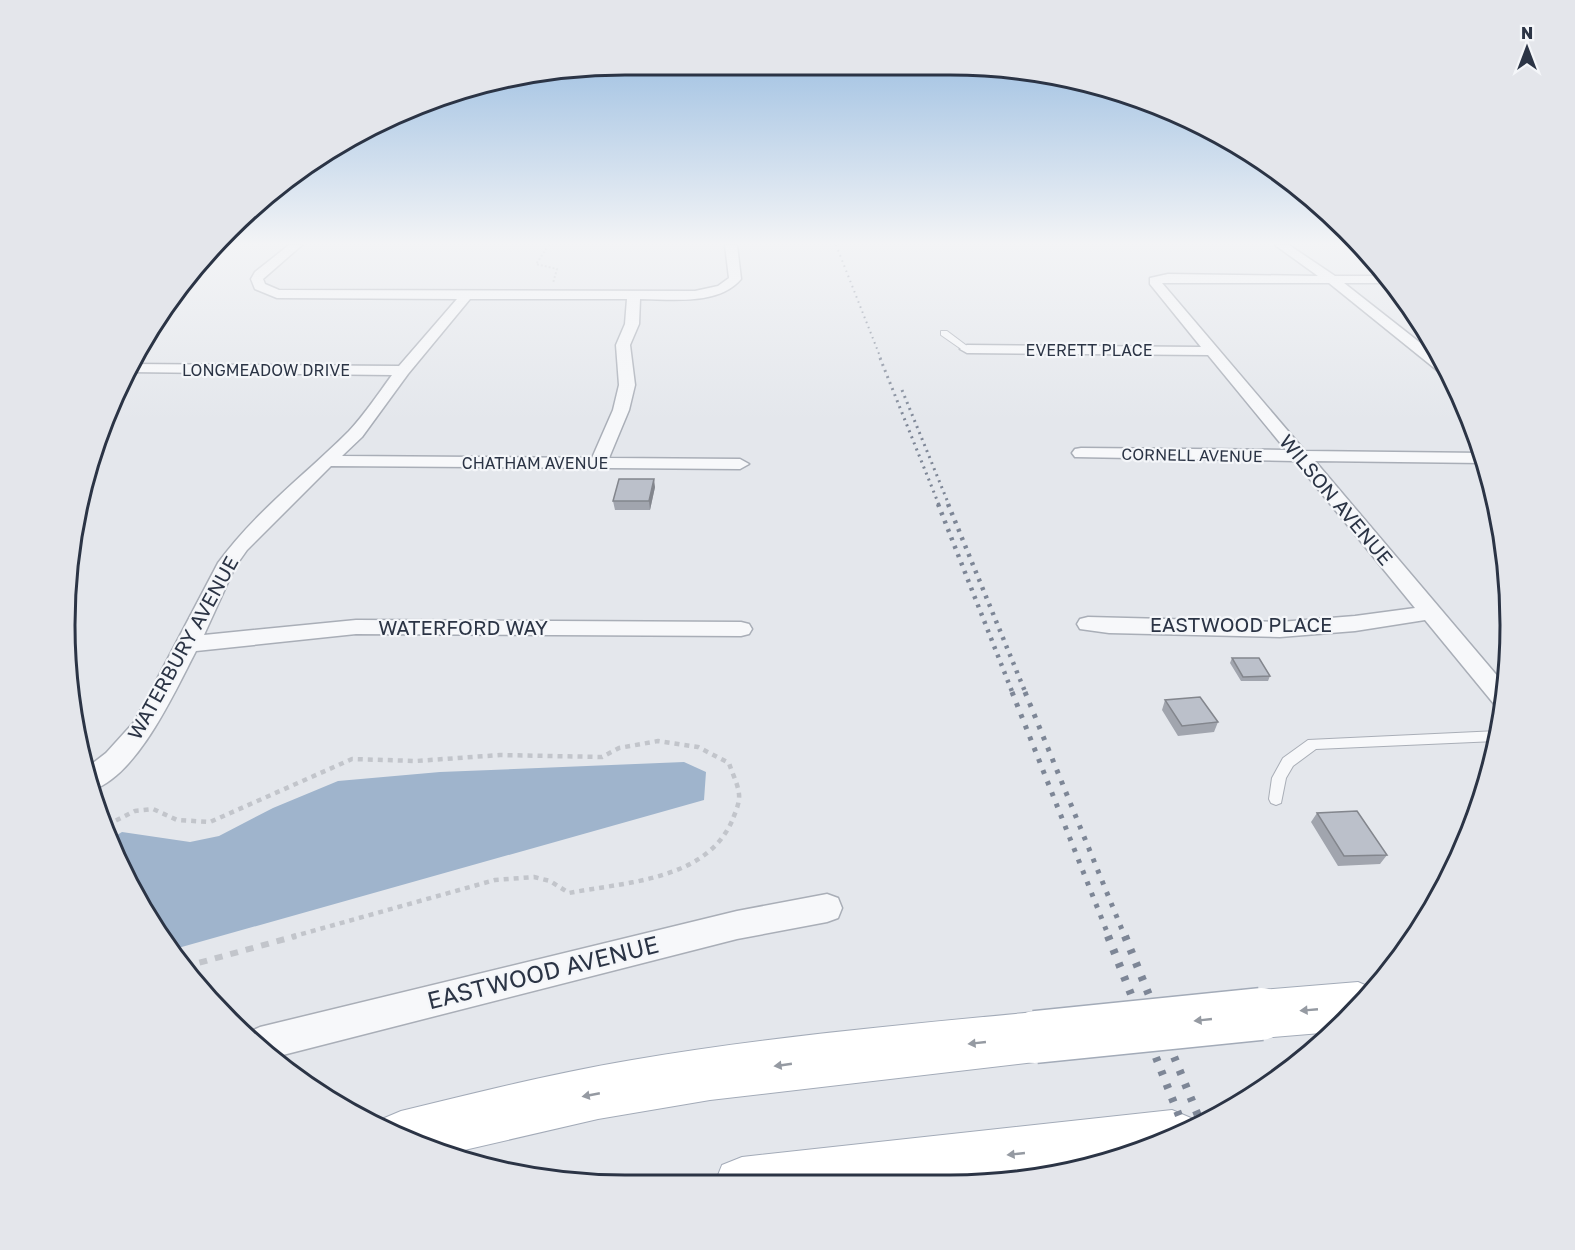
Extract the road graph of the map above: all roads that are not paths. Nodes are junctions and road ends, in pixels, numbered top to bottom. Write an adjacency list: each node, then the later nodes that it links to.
1 (460, 303): 10 (street, WATERBURY AVENUE)
2 (634, 303): 15 (street)
3 (1170, 303): 7 (street, WILSON AVENUE)
4 (1362, 303): 8 (street)
5 (944, 333): 6 (lane)
6 (967, 349): 7 (street, EVERETT PLACE)
7 (1212, 351): 12 (street, WILSON AVENUE)
8 (1430, 358)
9 (139, 368): 10 (street, LONGMEADOW DRIVE)
10 (403, 371): 14 (street, WATERBURY AVENUE)
11 (1081, 453): 12 (street, CORNELL AVENUE)
12 (1299, 456): 13 (street, CORNELL AVENUE); 17 (street, WILSON AVENUE)
13 (1474, 458)
14 (329, 461): 15 (street, CHATHAM AVENUE); 20 (street, WATERBURY AVENUE)
15 (598, 463): 16 (street, CHATHAM AVENUE)
16 (740, 464)
17 (1430, 612): 18 (street, EASTWOOD PLACE); 21 (street, WILSON AVENUE)
18 (1088, 624)
19 (741, 629): 20 (street, WATERFORD WAY)
20 (187, 644): 23 (street, WATERBURY AVENUE)
21 (1496, 690)
22 (1488, 736): 24 (lane)
23 (96, 775)
24 (1276, 799)
25 (827, 908): 27 (street, EASTWOOD AVENUE)
26 (1346, 1007): 28 (main road, one-way to 28, bridge)
27 (266, 1042)
28 (417, 1134)
29 (1141, 1140): 30 (main road, one-way to 30)
30 (832, 1175)

